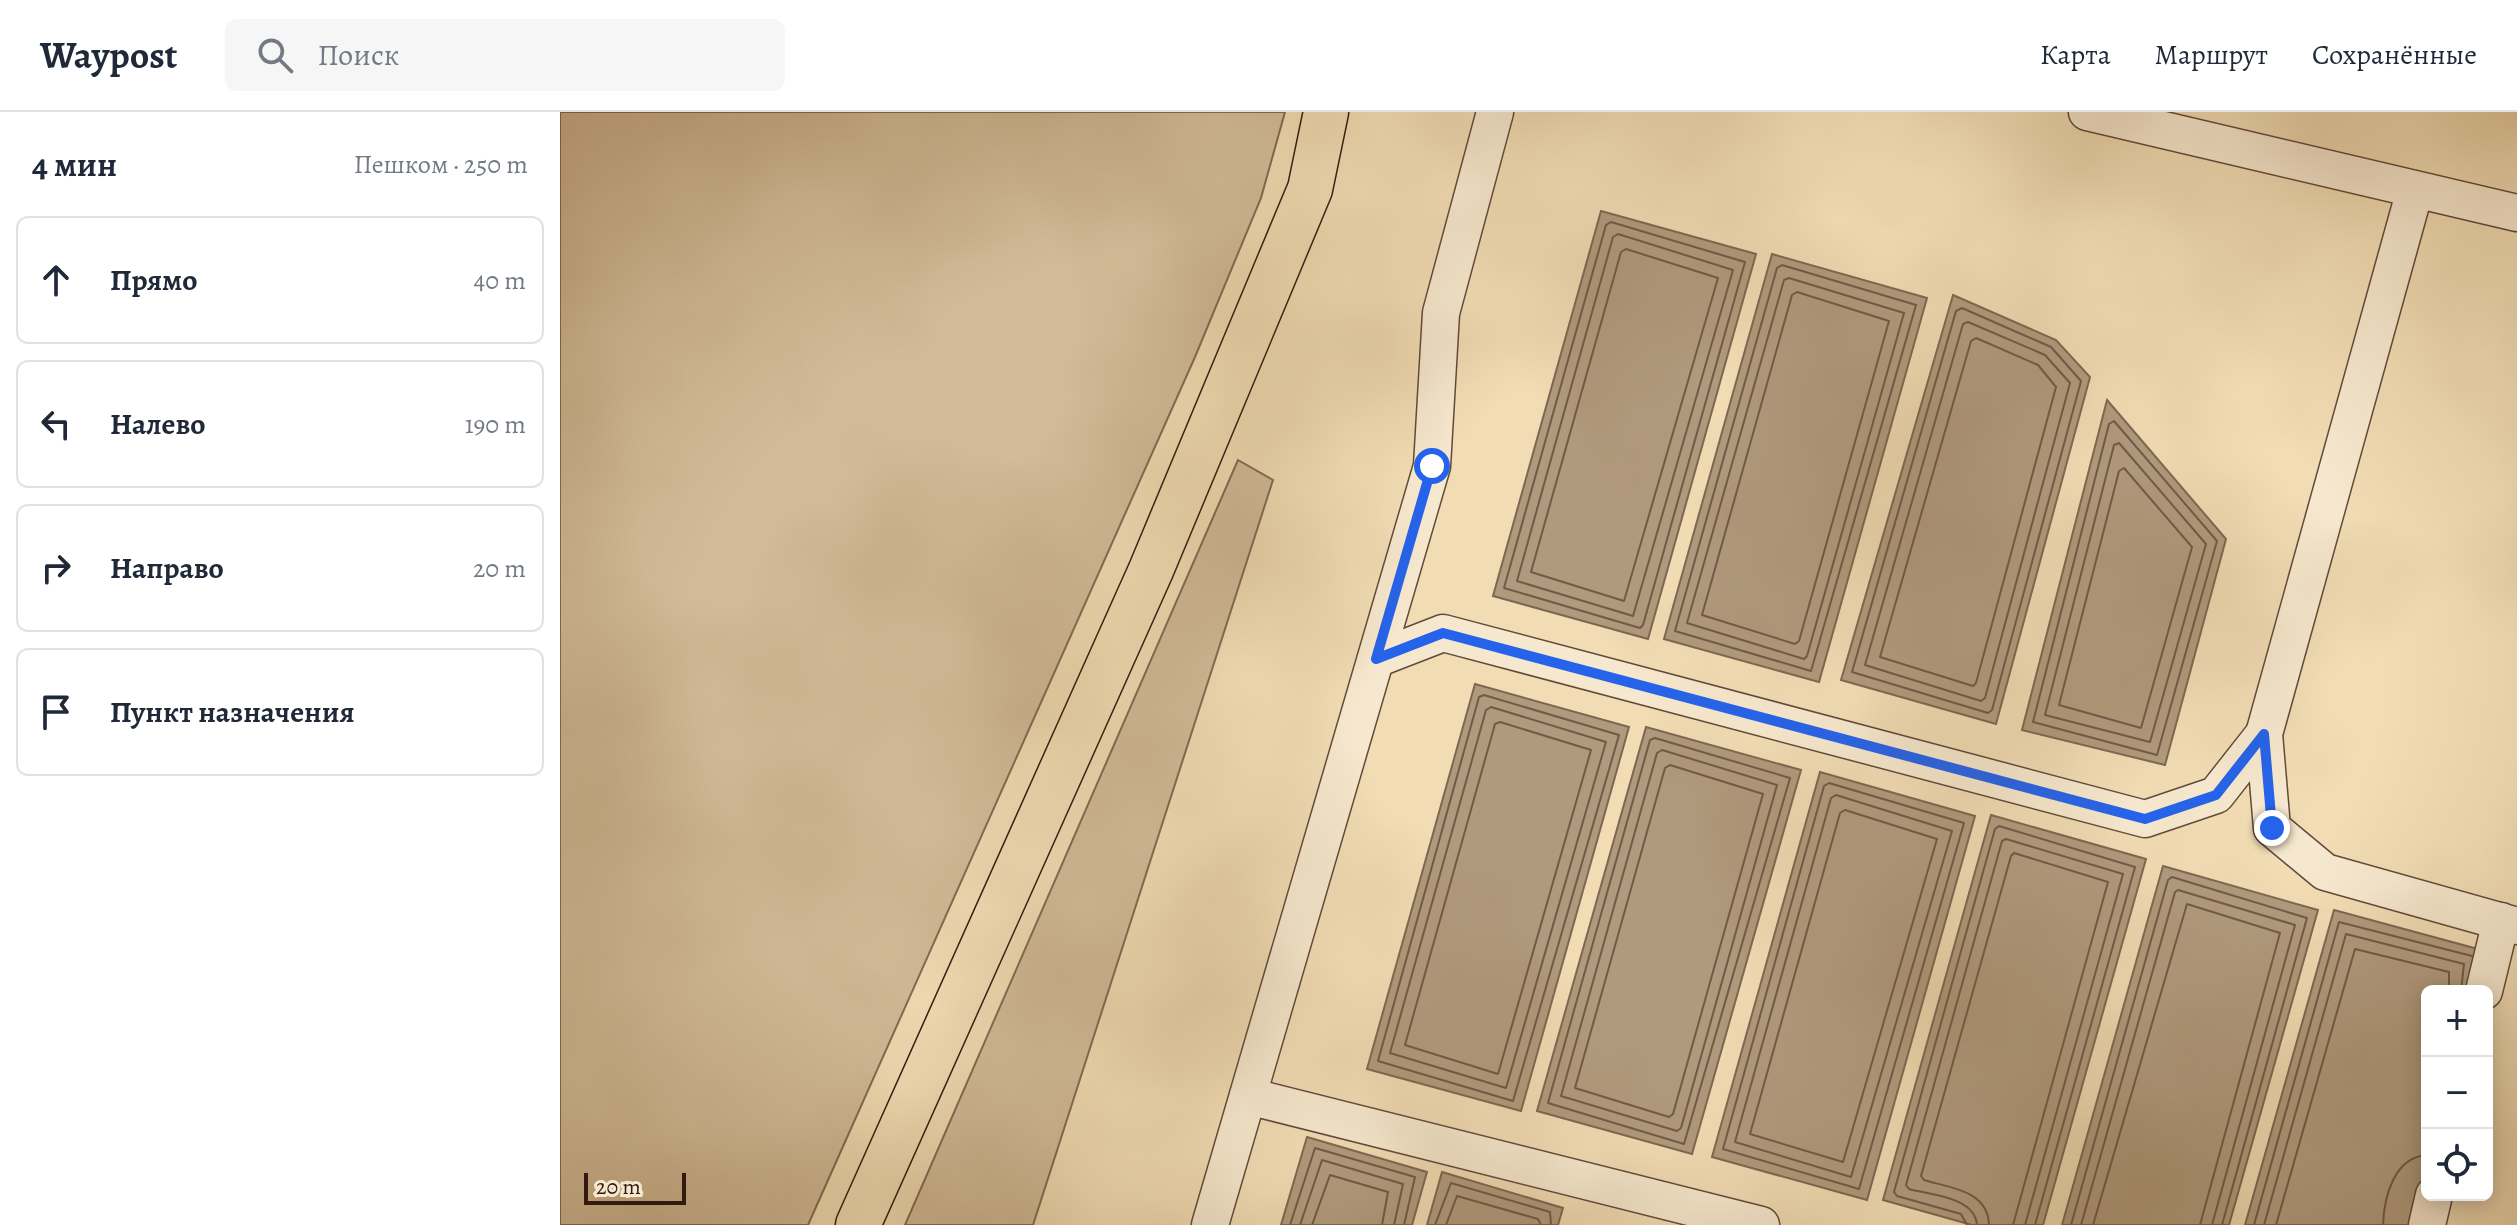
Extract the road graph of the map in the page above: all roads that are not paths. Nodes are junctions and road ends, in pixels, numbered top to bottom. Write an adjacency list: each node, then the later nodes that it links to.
1 (1326, 112): 12 (main road)
2 (1495, 112): 6 (lane)
3 (2087, 112): 4 (lane)
4 (2415, 190): 5 (lane); 7 (lane)
5 (2517, 213)
6 (1376, 659): 7 (lane); 10 (lane)
7 (2264, 734): 8 (lane)
8 (2509, 924): 9 (lane)
9 (2486, 985)
10 (1248, 1096): 13 (lane); 14 (lane)
11 (2433, 1201): 15 (lane)
12 (858, 1225)
13 (1210, 1225)
14 (1761, 1225)
15 (2427, 1225)

